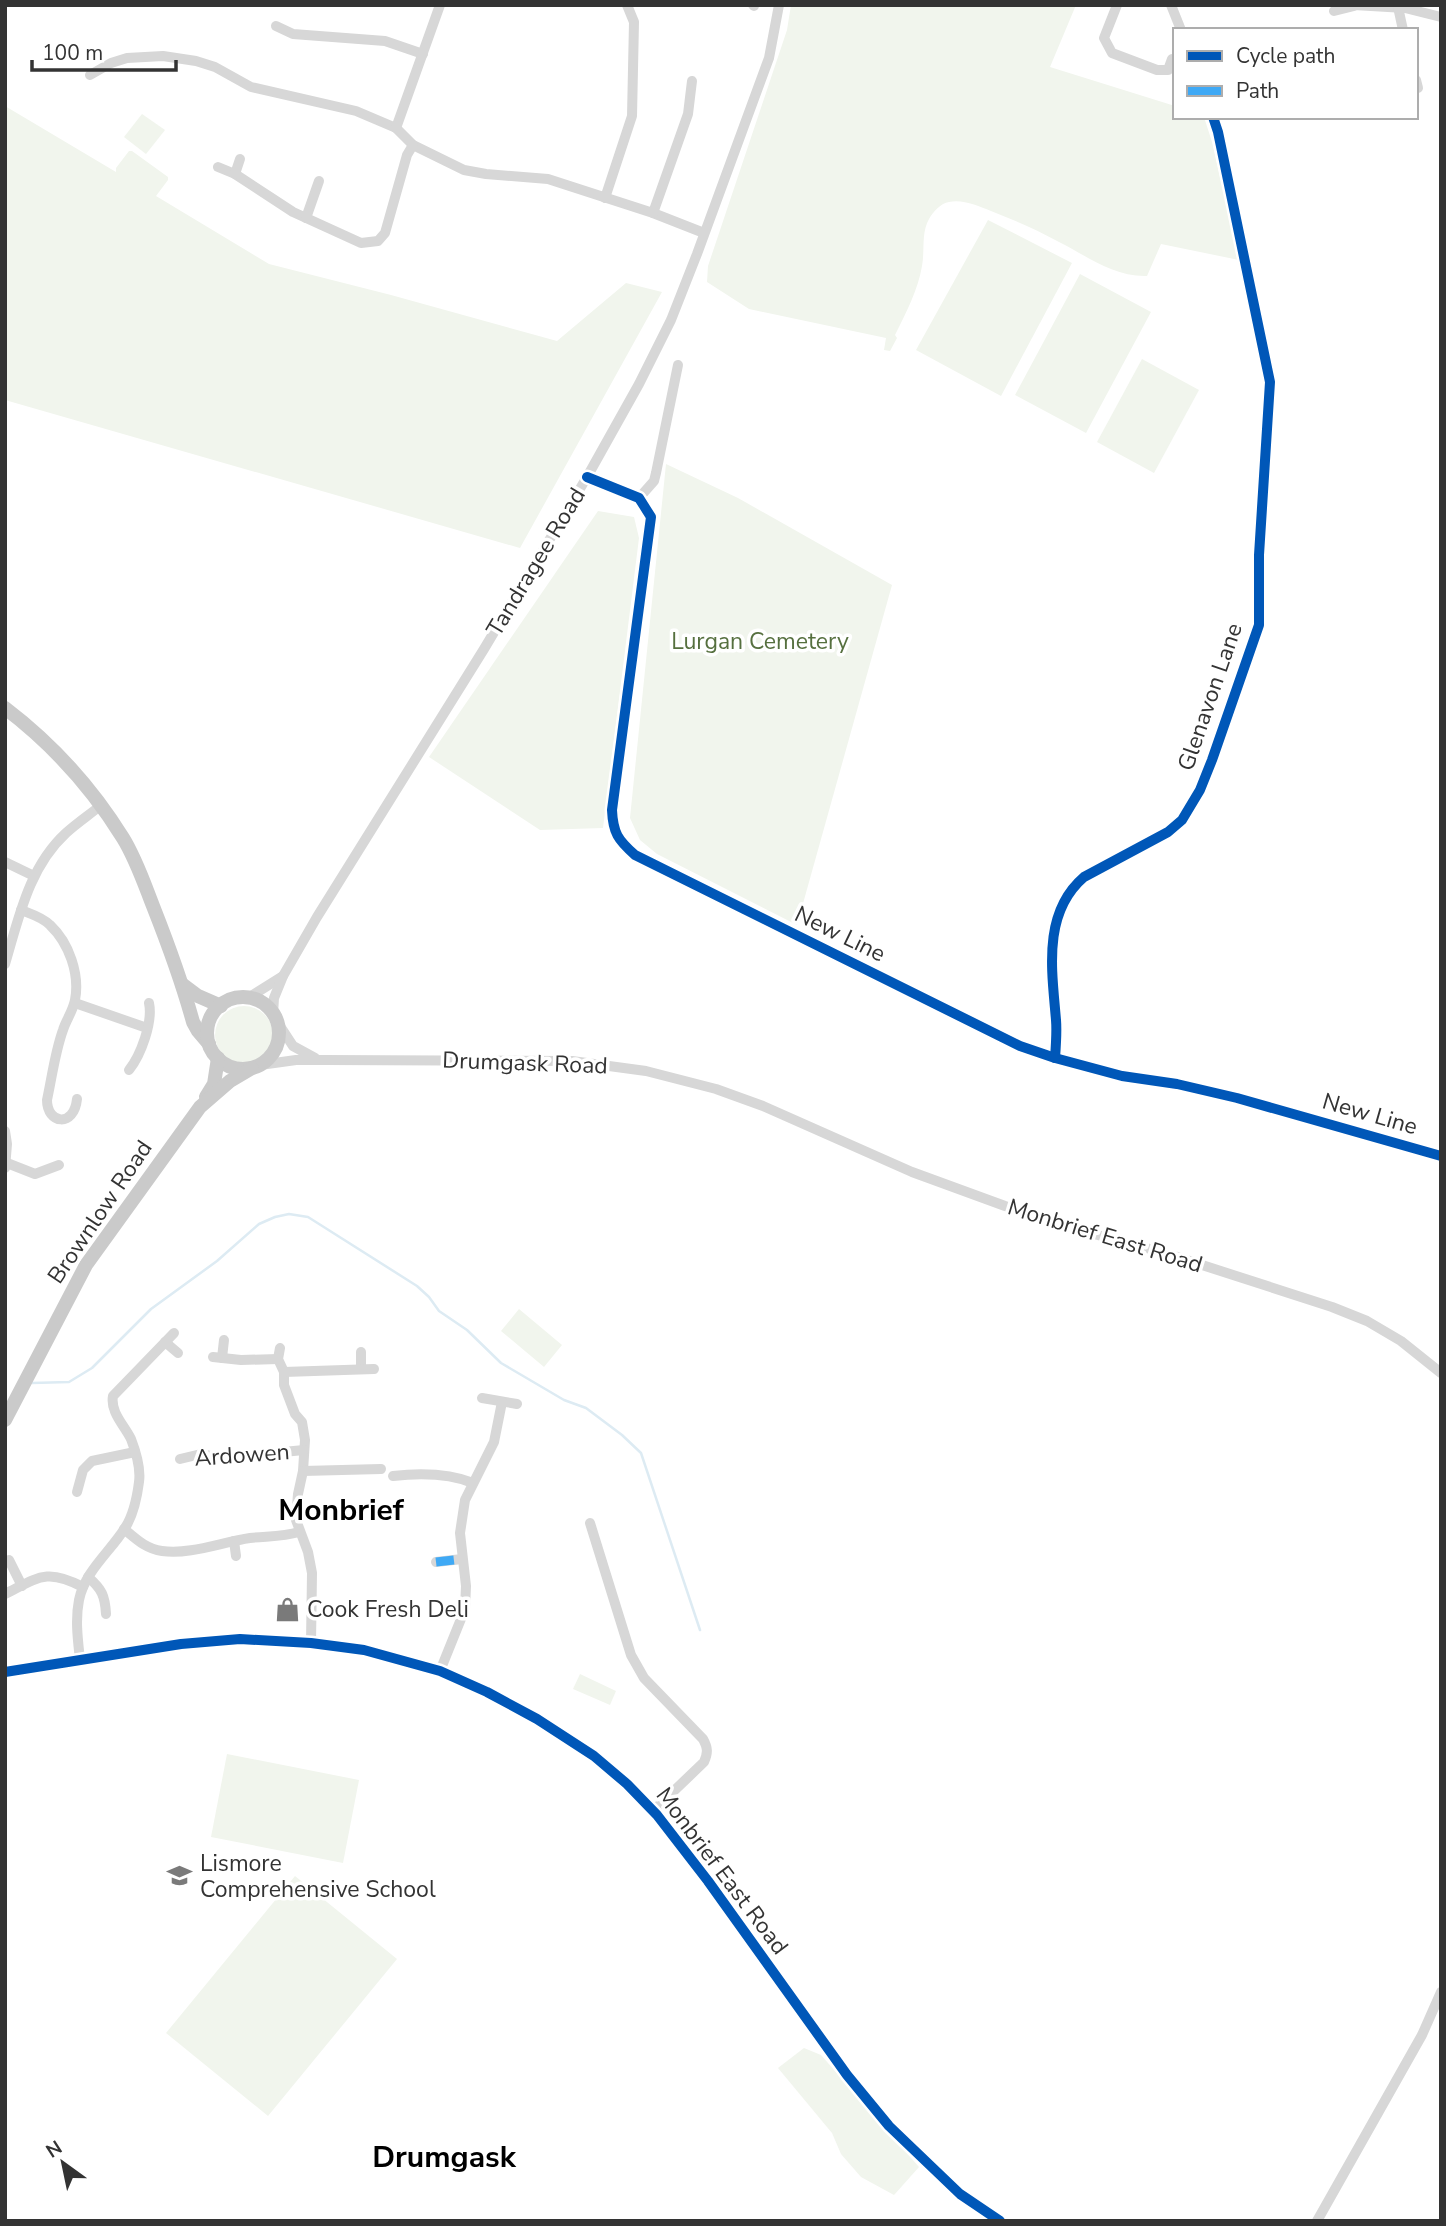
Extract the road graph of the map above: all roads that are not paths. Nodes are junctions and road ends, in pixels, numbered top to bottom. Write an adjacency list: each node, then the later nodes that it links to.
1 (440, 5): 13 (street)
2 (627, 5): 24 (street)
3 (779, 5): 27 (street, Tandragee Road)
4 (1117, 5): 14 (street)
5 (1171, 5): 11 (street)
6 (1354, 5): 7 (street); 8 (street)
7 (1398, 7): 9 (street); 12 (street)
8 (1334, 12)
9 (1441, 17)
10 (276, 26): 13 (street)
11 (1180, 28)
12 (1403, 28)
13 (423, 54): 18 (street)
14 (1172, 59)
15 (90, 75): 18 (street)
16 (705, 92): 25 (street)
17 (1214, 119): 47 (street, Glenavon Lane)
18 (396, 128): 19 (street)
19 (413, 145): 24 (street); 26 (street)
20 (240, 159): 22 (street)
21 (218, 167): 22 (street)
22 (234, 174): 26 (street)
23 (319, 181): 26 (street)
24 (605, 198): 25 (street)
25 (653, 213): 27 (street)
26 (306, 218)
27 (704, 233): 29 (street, Tandragee Road)
28 (678, 365): 30 (street)
29 (587, 477): 30 (street); 37 (street, Tandragee Road)
30 (639, 498): 47 (street, New Line)
31 (5, 708): 32 (main road)
32 (100, 806): 34 (street); 38 (main road)
33 (5, 862): 34 (street)
34 (34, 876): 35 (street)
35 (21, 911): 36 (street); 40 (street)
36 (5, 964)
37 (283, 976): 39 (street, Tandragee Road); 43 (street, Tandragee Road)
38 (183, 984): 42 (main road); 45 (main road)
39 (248, 998): 42 (main road); 43 (main road)
40 (75, 1003): 44 (street); 51 (street)
41 (149, 1003): 44 (street)
42 (221, 1006): 45 (main road)
43 (276, 1018): 48 (street); 49 (main road)
44 (146, 1028): 50 (street)
45 (209, 1044): 46 (main road)
46 (218, 1058): 49 (main road); 53 (main road, Brownlow Road)
47 (1055, 1058): 55 (street, New Line)
48 (323, 1060): 49 (street, Drumgask Road); 52 (street, Drumgask Road)
49 (256, 1067): 53 (main road, Brownlow Road)
50 (129, 1070)
51 (77, 1099)
52 (764, 1106): 66 (street, Monbrief East Road)
53 (200, 1107): 70 (main road, Brownlow Road)
54 (5, 1131): 57 (street)
55 (1441, 1156)
56 (59, 1165): 57 (street)
57 (6, 1166)
58 (174, 1333): 60 (street)
59 (224, 1340): 65 (street, Ardowen)
60 (165, 1342): 62 (street); 72 (street)
61 (361, 1352): 63 (street)
62 (178, 1353)
63 (361, 1368): 64 (street); 65 (street)
64 (374, 1368)
65 (284, 1372): 71 (street, Ardowen)
66 (1441, 1373)
67 (482, 1398): 68 (street)
68 (502, 1402): 69 (street); 77 (street)
69 (517, 1404)
70 (5, 1420)
71 (304, 1450): 73 (street, Ardowen); 76 (street, Ardowen)
72 (135, 1452): 78 (street); 80 (street)
73 (180, 1460)
74 (404, 1461): 77 (street)
75 (382, 1469): 76 (street, Ardowen)
76 (303, 1471): 81 (street, Ardowen)
77 (473, 1483): 84 (street)
78 (77, 1492)
79 (590, 1523): 95 (street)
80 (124, 1530): 82 (street); 87 (street)
81 (299, 1532): 82 (street); 91 (street, Ardowen)
82 (234, 1541): 83 (street)
83 (236, 1556)
84 (462, 1559): 86 (street); 93 (street)
85 (9, 1560): 88 (street)
86 (436, 1562)
87 (86, 1582): 88 (street); 90 (street); 92 (street)
88 (22, 1586): 89 (street)
89 (5, 1594)
90 (106, 1614)
91 (310, 1643): 92 (street, Monbrief East Road); 93 (street, Monbrief East Road)
92 (80, 1660): 94 (street, Monbrief East Road)
93 (440, 1671): 95 (street, Monbrief East Road)
94 (5, 1672)
95 (653, 1811): 97 (street, Monbrief East Road)
96 (1441, 1992): 98 (street)
97 (1000, 2221)
98 (1317, 2221)

